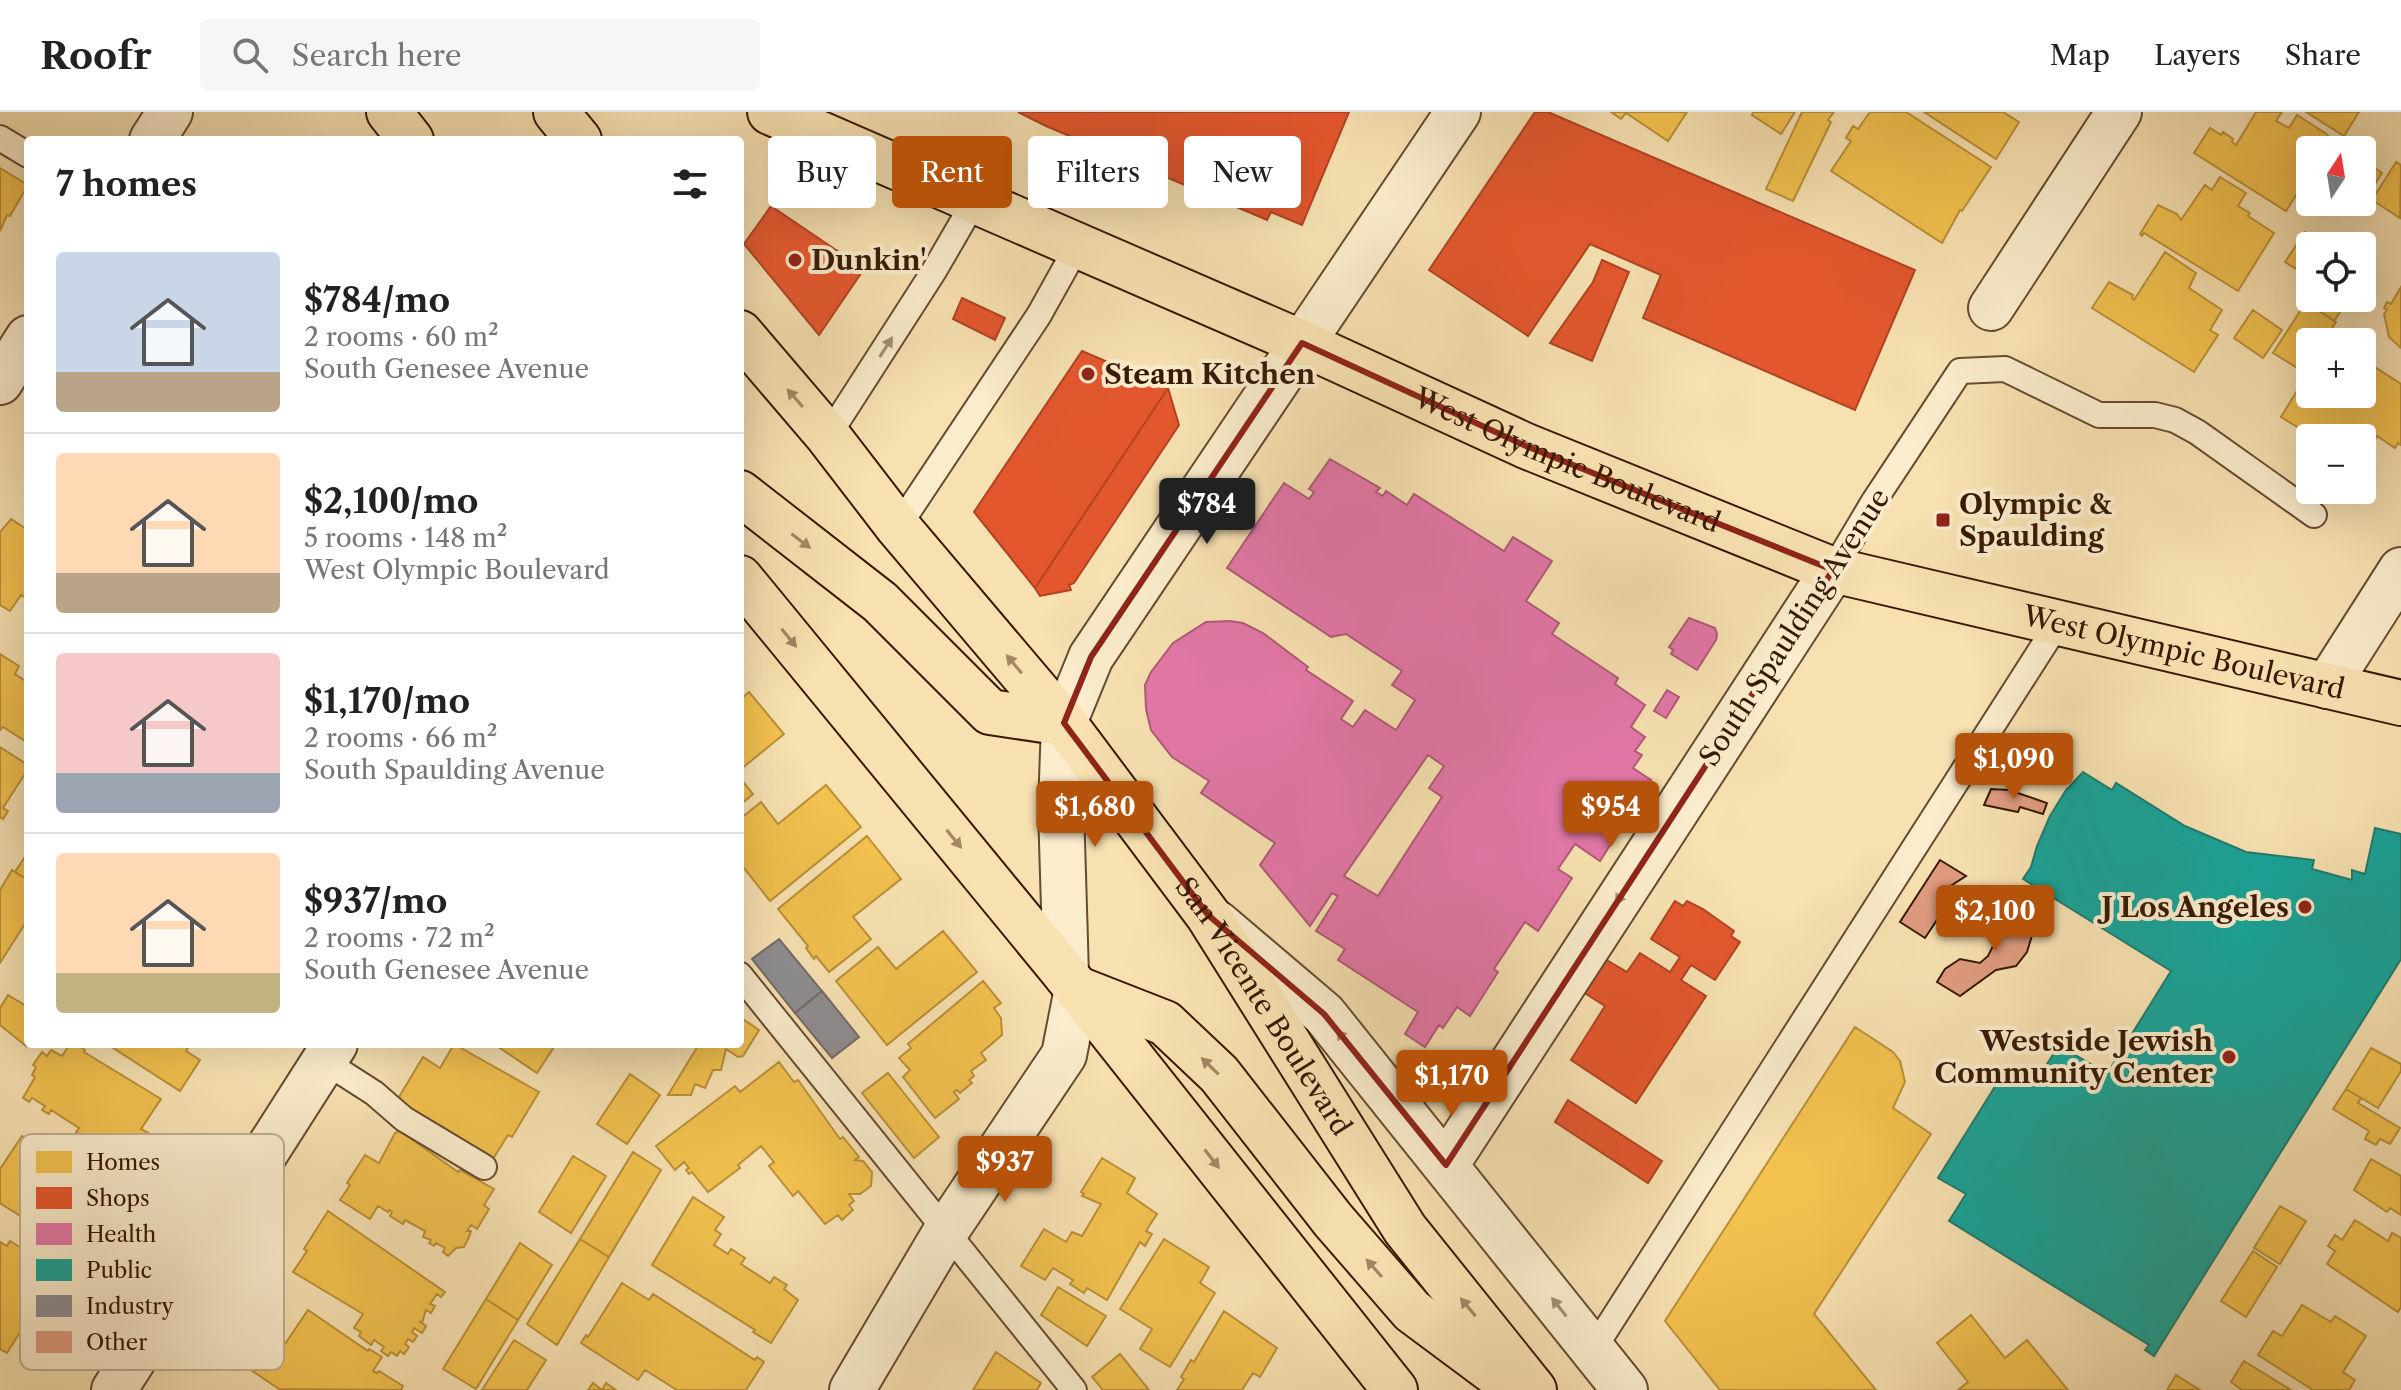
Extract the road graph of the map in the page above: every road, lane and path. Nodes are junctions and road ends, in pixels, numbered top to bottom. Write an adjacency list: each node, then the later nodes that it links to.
1 (170, 112): 6 (street)
2 (556, 112): 7 (main road)
3 (1458, 112): 16 (street)
4 (2119, 112): 14 (street)
5 (773, 113): 10 (main road, West Olympic Boulevard)
6 (155, 136)
7 (576, 136)
8 (0, 138): 9 (lane)
9 (24, 153)
10 (892, 166)
11 (971, 208): 19 (lane, one-way to 11)
12 (989, 208): 13 (main road, West Olympic Boulevard)
13 (1078, 245): 16 (main road, West Olympic Boulevard); 22 (lane)
14 (1991, 308)
15 (744, 338): 19 (main road, San Vicente Boulevard, one-way to 15)
16 (1302, 343): 23 (main road, West Olympic Boulevard); 29 (street)
17 (24, 344): 18 (street)
18 (0, 382)
19 (828, 436): 22 (main road, San Vicente Boulevard)
20 (744, 496): 29 (main road, one-way to 29)
21 (2314, 515): 23 (lane, South Spaulding Avenue)
22 (898, 527): 29 (main road, San Vicente Boulevard, one-way to 22)
23 (1833, 570): 26 (main road, West Olympic Boulevard); 35 (street, South Spaulding Avenue, one-way to 35)
24 (2401, 570): 27 (street)
25 (744, 583): 32 (main road, one-way to 32)
26 (2058, 623): 27 (main road, West Olympic Boulevard); 38 (lane)
27 (2327, 686): 28 (main road, West Olympic Boulevard)
28 (2401, 703)
29 (1064, 723): 30 (main road, San Vicente Boulevard); 32 (street)
30 (1208, 915): 35 (street, one-way to 30); 45 (main road, San Vicente Boulevard, one-way to 30)
31 (744, 980): 37 (lane)
32 (1072, 982): 37 (street); 43 (main road, one-way to 43); 44 (main road, one-way to 32)
33 (329, 1053): 34 (street); 36 (lane)
34 (277, 1134)
35 (1446, 1165): 38 (street, one-way to 35)
36 (484, 1167)
37 (946, 1231): 41 (street); 42 (lane)
38 (1593, 1350): 46 (street)
39 (127, 1370): 40 (street)
40 (114, 1390)
41 (852, 1390)
42 (1074, 1390)
43 (1395, 1390)
44 (1518, 1390)
45 (1534, 1390)
46 (1625, 1390)

